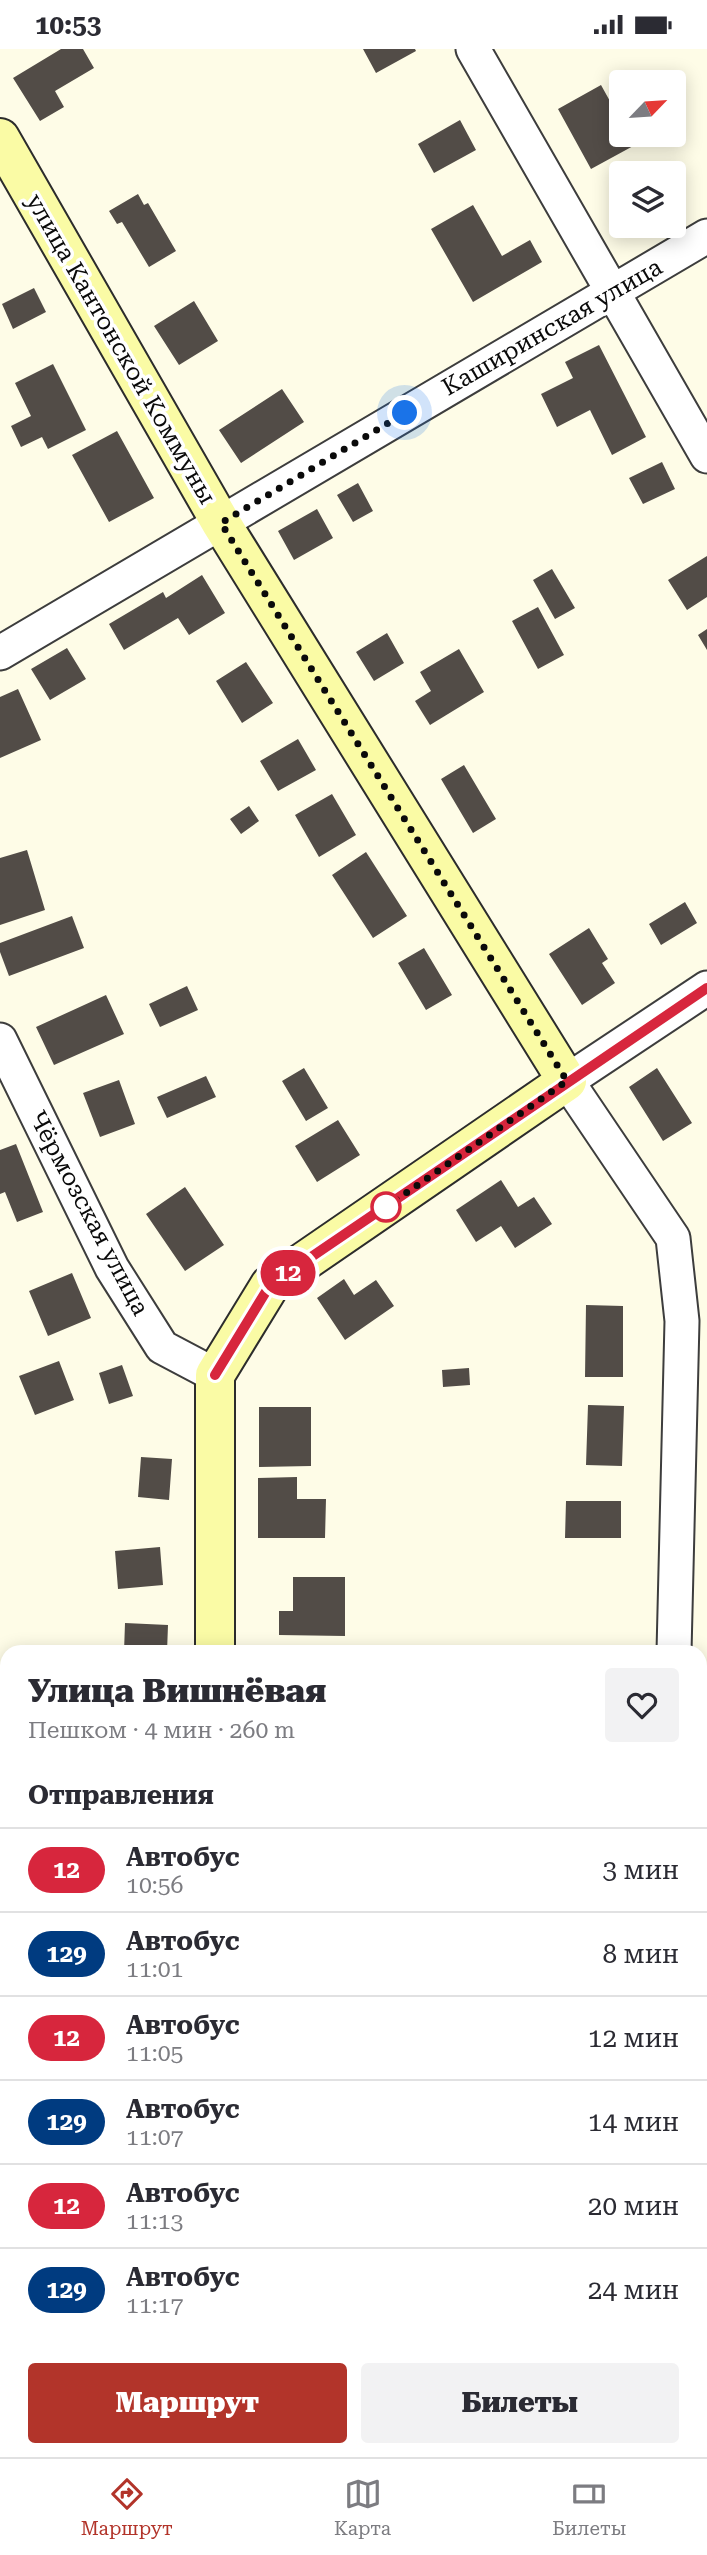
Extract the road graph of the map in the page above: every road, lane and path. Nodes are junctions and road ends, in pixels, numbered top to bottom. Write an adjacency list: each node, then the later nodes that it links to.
1 (472, 49): 4 (street)
2 (0, 138): 6 (street, улица Кантонской Коммуны)
3 (707, 236): 4 (street, Каширинская улица)
4 (612, 291): 5 (street); 6 (street, Каширинская улица)
5 (707, 456)
6 (221, 523): 7 (street, Каширинская улица); 10 (street, улица Кантонской Коммуны)
7 (0, 653)
8 (707, 988): 10 (street)
9 (0, 1040): 11 (street, Чёрмозская улица)
10 (567, 1081): 11 (street); 12 (street, улица Кантонской Коммуны)
11 (215, 1375): 13 (street)
12 (693, 1451): 14 (street, улица Кантонской Коммуны)
13 (215, 1645)
14 (675, 1645)

